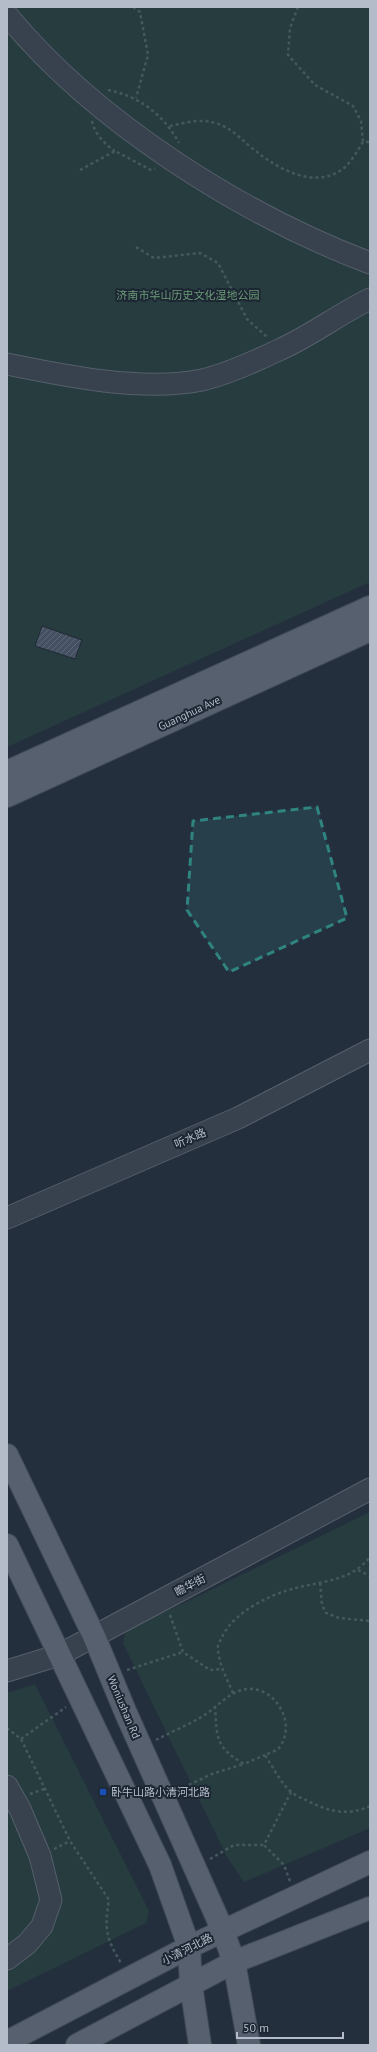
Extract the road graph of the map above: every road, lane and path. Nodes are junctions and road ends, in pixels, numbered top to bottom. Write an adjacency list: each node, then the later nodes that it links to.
1 (133, 7): 4 (path)
2 (298, 7): 6 (path)
3 (7, 14): 9 (street)
4 (136, 98)
5 (170, 126): 6 (path)
6 (363, 142): 7 (path)
7 (370, 142)
8 (136, 246): 11 (path)
9 (370, 263)
10 (370, 299): 11 (street)
11 (282, 349): 12 (street)
12 (7, 364)
13 (370, 607): 15 (main road, Guanghua Ave)
14 (370, 630): 16 (main road, Guanghua Ave)
15 (7, 772)
16 (7, 796)
17 (370, 1050): 18 (street, 听水路)
18 (7, 1218)
19 (7, 1455): 28 (main road, Woniushan Rd)
20 (370, 1489): 26 (street, 瞻华街)
21 (7, 1545): 30 (main road)
22 (370, 1557): 23 (path)
23 (357, 1570): 24 (path); 25 (path)
24 (370, 1576)
25 (320, 1583): 27 (path); 31 (path)
26 (163, 1599): 28 (street, 瞻华街); 29 (path)
27 (370, 1621)
28 (94, 1636): 30 (street, 瞻华街); 33 (main road, Woniushan Rd)
29 (184, 1652): 31 (path); 33 (path)
30 (59, 1656): 32 (street, 瞻华街); 35 (main road)
31 (222, 1669): 34 (path)
32 (7, 1671)
33 (111, 1676): 39 (main road, Woniushan Rd)
34 (233, 1692): 36 (path); 40 (path)
35 (80, 1697): 38 (path); 52 (main road)
36 (215, 1706): 39 (path); 41 (path)
37 (7, 1728): 38 (path)
38 (21, 1739): 55 (path)
39 (141, 1747): 44 (main road, Woniushan Rd)
40 (266, 1755): 41 (path); 43 (path)
41 (244, 1764): 44 (path)
42 (7, 1786): 53 (street)
43 (291, 1792): 45 (path); 46 (path)
44 (164, 1798): 48 (main road, Woniushan Rd)
45 (370, 1806)
46 (264, 1845): 48 (path); 49 (path)
47 (370, 1862): 49 (main road, 小清河北路)
48 (195, 1867): 51 (main road, Woniushan Rd)
49 (295, 1897): 51 (main road, 小清河北路)
50 (370, 1908): 54 (main road)
51 (223, 1931): 52 (main road, 小清河北路); 54 (main road, Woniushan Rd)
52 (189, 1947): 55 (main road, 小清河北路); 56 (main road)
53 (7, 1959)
54 (234, 1962): 56 (main road); 60 (main road, Woniushan Rd)
55 (130, 1978): 57 (main road, 小清河北路)
56 (190, 1985): 58 (main road); 59 (main road)
57 (7, 2042)
58 (77, 2045)
59 (200, 2045)
60 (249, 2045)

